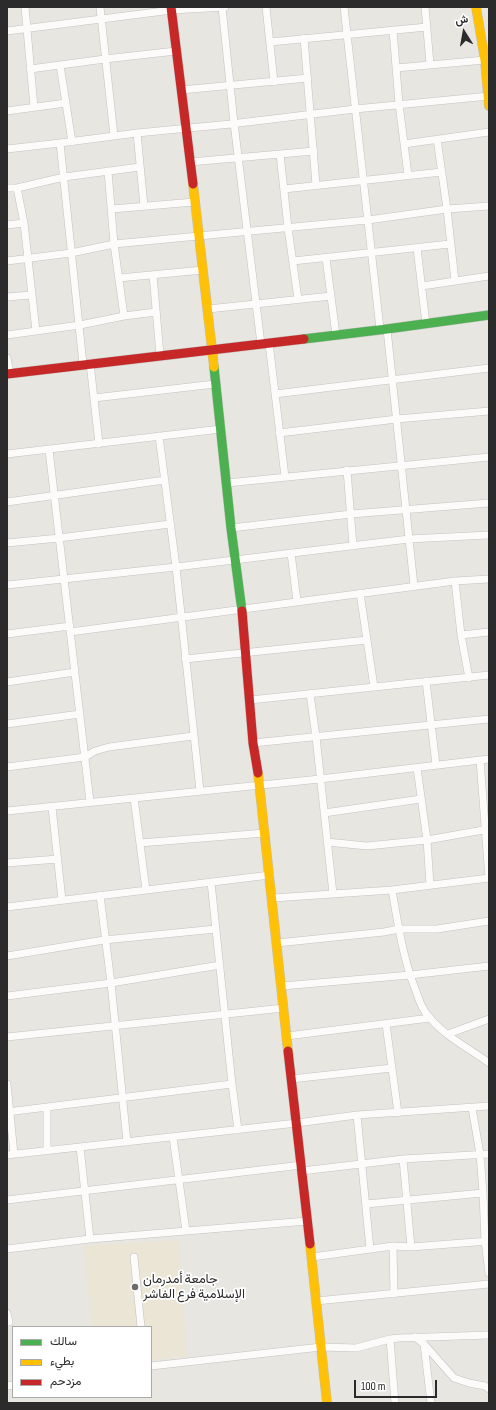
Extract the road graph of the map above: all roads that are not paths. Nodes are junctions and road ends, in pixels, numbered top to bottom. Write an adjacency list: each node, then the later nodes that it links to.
1 (25, 7): 12 (street)
2 (100, 7): 10 (street)
3 (222, 7): 4 (street); 9 (street); 27 (street)
4 (225, 7)
5 (266, 7): 17 (street)
6 (344, 7): 15 (street)
7 (425, 7): 11 (street)
8 (476, 7): 20 (street)
9 (171, 8): 10 (street); 18 (street)
10 (101, 18): 12 (street); 19 (street)
11 (427, 27): 13 (street); 21 (street)
12 (26, 28): 14 (street); 24 (street)
13 (393, 30): 15 (street); 23 (street)
14 (7, 31)
15 (347, 35): 16 (street); 34 (street)
16 (304, 38): 17 (street); 25 (street)
17 (270, 42): 26 (street)
18 (176, 51): 19 (street); 28 (street)
19 (105, 59): 22 (street); 41 (street)
20 (487, 59): 21 (street); 29 (street)
21 (430, 64): 23 (street)
22 (60, 65): 24 (street); 30 (street)
23 (396, 68): 31 (street)
24 (30, 69): 33 (street)
25 (308, 78): 26 (street); 36 (street)
26 (274, 82): 27 (street)
27 (230, 86): 28 (street); 37 (street)
28 (181, 90): 38 (street)
29 (488, 96): 31 (street); 32 (street)
30 (66, 102): 33 (street); 43 (street)
31 (399, 104): 34 (street); 45 (street)
32 (489, 106)
33 (34, 107): 35 (street)
34 (355, 109): 36 (street); 56 (street)
35 (7, 111)
36 (311, 115): 37 (street); 47 (street)
37 (234, 123): 38 (street); 49 (street)
38 (185, 128): 40 (street); 50 (street)
39 (489, 132): 42 (street)
40 (137, 133): 41 (street); 51 (street)
41 (114, 136): 43 (street)
42 (437, 139): 45 (street); 53 (street)
43 (72, 142): 44 (street)
44 (60, 143): 46 (street); 55 (street)
45 (404, 144): 54 (street)
46 (7, 149)
47 (314, 151): 48 (street); 57 (street)
48 (280, 154): 49 (street); 60 (street)
49 (238, 157): 50 (street); 70 (street)
50 (190, 162): 61 (street)
51 (140, 167): 52 (street); 62 (street)
52 (108, 171): 55 (street); 64 (street)
53 (442, 172): 54 (street); 65 (street)
54 (408, 175): 56 (street)
55 (64, 177): 59 (street); 75 (street)
56 (363, 181): 57 (street); 66 (street)
57 (316, 185): 60 (street)
58 (7, 188): 59 (street)
59 (17, 188): 67 (street)
60 (284, 189): 69 (street)
61 (194, 202): 62 (street); 71 (street)
62 (144, 206): 64 (street)
63 (489, 206): 65 (street)
64 (112, 208): 72 (street)
65 (447, 210): 66 (street); 73 (street)
66 (368, 220): 69 (street); 76 (street)
67 (24, 223): 68 (street); 78 (street)
68 (7, 225)
69 (288, 228): 70 (street); 80 (street)
70 (247, 232): 71 (street); 91 (street)
71 (198, 236): 72 (street); 81 (street)
72 (114, 244): 75 (street); 84 (street)
73 (450, 244): 74 (street); 85 (street)
74 (417, 248): 76 (street); 86 (street)
75 (71, 253): 78 (street); 97 (street)
76 (372, 253): 77 (street); 98 (street)
77 (326, 258): 80 (street); 88 (street)
78 (28, 259): 79 (street); 87 (street)
79 (7, 261)
80 (293, 261): 90 (street)
81 (203, 270): 82 (street); 92 (street)
82 (153, 275): 84 (street); 93 (street)
83 (489, 276): 85 (street)
84 (119, 278): 95 (street)
85 (455, 281): 86 (street)
86 (422, 286): 96 (street)
87 (31, 295): 89 (street); 99 (street)
88 (331, 296): 90 (street); 101 (street)
89 (7, 297)
90 (298, 299): 91 (street)
91 (256, 303): 92 (street); 102 (street)
92 (208, 309): 103 (street)
93 (156, 312): 95 (street); 104 (street)
94 (489, 315): 96 (street)
95 (124, 316): 97 (street)
96 (426, 324): 98 (street)
97 (80, 325): 99 (street); 106 (street)
98 (384, 329): 101 (street); 109 (street)
99 (36, 331): 100 (street)
100 (7, 335)
101 (336, 335): 102 (street)
102 (265, 343): 103 (street); 111 (street)
103 (212, 350): 104 (street); 110 (street)
104 (160, 355): 106 (street)
105 (7, 358): 108 (street)
106 (86, 363): 108 (street); 112 (street)
107 (489, 368): 109 (street)
108 (8, 374)
109 (393, 380): 111 (street); 114 (street)
110 (216, 384): 112 (street); 115 (street)
111 (275, 394): 116 (street)
112 (94, 398): 118 (street)
113 (489, 411): 114 (street)
114 (397, 419): 116 (street); 122 (street)
115 (221, 429): 117 (street); 126 (street)
116 (279, 433): 124 (street)
117 (159, 436): 118 (street); 125 (street)
118 (99, 444): 119 (street)
119 (49, 450): 120 (street); 127 (street)
120 (7, 454)
121 (489, 456): 122 (street)
122 (401, 465): 123 (street); 130 (street)
123 (347, 470): 124 (street); 131 (street)
124 (285, 477): 126 (street)
125 (165, 480): 127 (street); 132 (street)
126 (227, 484): 133 (street)
127 (55, 496): 128 (street); 135 (street)
128 (7, 502)
129 (489, 503): 130 (street)
130 (406, 509): 131 (street); 136 (street)
131 (351, 514): 133 (street); 138 (street)
132 (170, 524): 135 (street); 141 (street)
133 (231, 528): 140 (street)
134 (489, 534): 136 (street)
135 (59, 538): 137 (street); 142 (street)
136 (409, 539): 138 (street); 146 (street)
137 (7, 543)
138 (353, 546): 139 (street)
139 (292, 553): 140 (street); 148 (street)
140 (235, 560): 141 (street); 149 (street)
141 (176, 567): 142 (street); 150 (street)
142 (65, 578): 145 (street); 151 (street)
143 (489, 579): 144 (street)
144 (455, 581): 146 (street); 154 (street)
145 (7, 585)
146 (414, 586): 147 (street)
147 (360, 593): 148 (street); 155 (street)
148 (297, 602): 149 (street)
149 (242, 609): 150 (street); 156 (street)
150 (181, 618): 151 (street); 157 (street)
151 (70, 629): 153 (street); 158 (street)
152 (489, 632): 154 (street)
153 (7, 634)
154 (461, 635): 160 (street)
155 (367, 640): 156 (street); 163 (street)
156 (246, 653): 157 (street); 165 (street)
157 (185, 660): 170 (street)
158 (75, 672): 161 (street); 166 (street)
159 (489, 675): 160 (street)
160 (469, 678): 162 (street)
161 (7, 682)
162 (426, 682): 163 (street); 169 (street)
163 (374, 687): 164 (street)
164 (310, 694): 165 (street); 171 (street)
165 (250, 700): 172 (street)
166 (80, 714): 168 (street); 173 (street)
167 (489, 719): 169 (street)
168 (7, 724)
169 (431, 726): 171 (street); 176 (street)
170 (193, 736): 173 (street); 181 (street)
171 (316, 737): 172 (street); 179 (street)
172 (254, 743): 180 (street)
173 (85, 757): 177 (street); 184 (street)
174 (489, 759): 175 (street)
175 (480, 760): 176 (street); 188 (street)
176 (436, 765): 178 (street)
177 (7, 768)
178 (417, 768): 179 (street); 183 (street)
179 (320, 779): 180 (street); 187 (street)
180 (260, 785): 181 (street); 189 (street)
181 (200, 791): 182 (street)
182 (134, 798): 184 (street); 192 (street)
183 (421, 799): 187 (street); 190 (street)
184 (90, 802): 185 (street)
185 (52, 807): 186 (street); 193 (street)
186 (7, 811)
187 (324, 813): 191 (street)
188 (487, 829): 190 (street); 196 (street)
189 (265, 833): 192 (street); 195 (street)
190 (426, 840): 191 (street); 198 (street)
191 (327, 842): 201 (street)
192 (140, 843): 199 (street)
193 (58, 859): 194 (street); 204 (street)
194 (7, 862)
195 (270, 876): 197 (street); 203 (street)
196 (489, 878): 198 (street)
197 (211, 882): 199 (street); 208 (street)
198 (430, 885): 200 (street)
199 (146, 890): 202 (street)
200 (392, 890): 201 (street); 207 (street)
201 (333, 894): 203 (street)
202 (100, 895): 204 (street); 209 (street)
203 (273, 898): 210 (street)
204 (62, 900): 205 (street)
205 (7, 907)
206 (489, 922): 207 (street)
207 (399, 928): 210 (street); 214 (street)
208 (216, 929): 209 (street); 212 (street)
209 (104, 940): 211 (street); 215 (street)
210 (277, 943): 216 (street)
211 (7, 956)
212 (220, 965): 215 (street); 219 (street)
213 (489, 966): 214 (street)
214 (410, 976): 216 (street); 220 (street)
215 (111, 983): 217 (street); 223 (street)
216 (282, 986): 218 (street)
217 (7, 996)
218 (284, 1008): 219 (street); 225 (street)
219 (225, 1014): 223 (street); 231 (street)
220 (430, 1018): 222 (street); 224 (street)
221 (489, 1019): 224 (street)
222 (386, 1024): 225 (street); 228 (street)
223 (114, 1025): 226 (street); 232 (street)
224 (448, 1034): 227 (street)
225 (287, 1036): 229 (street)
226 (7, 1037)
227 (489, 1063)
228 (392, 1068): 229 (street); 237 (street)
229 (291, 1079): 239 (street)
230 (7, 1084): 236 (street)
231 (232, 1084): 232 (street); 240 (street)
232 (122, 1098): 234 (street); 242 (street)
233 (489, 1106): 235 (street)
234 (47, 1108): 236 (street); 244 (street)
235 (472, 1108): 237 (street); 246 (street)
236 (9, 1112): 245 (street)
237 (398, 1113): 238 (street)
238 (357, 1115): 239 (street); 249 (street)
239 (297, 1123): 240 (street); 250 (street)
240 (238, 1130): 241 (street)
241 (173, 1137): 242 (street); 251 (street)
242 (127, 1142): 243 (street)
243 (80, 1147): 244 (street); 252 (street)
244 (48, 1150): 245 (street)
245 (11, 1154)
246 (480, 1154): 247 (street); 248 (street); 253 (street)
247 (489, 1154)
248 (403, 1159): 249 (street); 255 (street)
249 (362, 1163): 250 (street); 256 (street)
250 (302, 1168): 251 (street); 257 (street)
251 (179, 1179): 252 (street); 258 (street)
252 (84, 1190): 254 (street); 259 (street)
253 (483, 1193): 255 (street); 260 (street)
254 (7, 1199)
255 (407, 1199): 256 (street); 262 (street)
256 (366, 1204): 264 (street)
257 (307, 1221): 258 (street); 265 (street)
258 (186, 1231): 259 (street)
259 (90, 1239): 263 (street)
260 (487, 1241): 262 (street); 267 (street)
261 (393, 1246): 262 (street); 264 (street); 269 (street)
262 (411, 1247)
263 (7, 1249)
264 (370, 1249): 265 (street)
265 (312, 1256): 270 (street)
266 (134, 1257): 273 (street)
267 (489, 1273)
268 (489, 1284): 269 (street)
269 (394, 1294): 270 (street)
270 (316, 1301): 278 (street)
271 (7, 1313): 272 (street)
272 (9, 1322)
273 (141, 1326)
274 (489, 1335): 275 (street)
275 (415, 1337): 276 (street); 277 (street)
276 (390, 1339): 278 (street); 282 (street)
277 (424, 1344): 280 (street); 283 (street)
278 (321, 1347): 279 (street); 281 (street)
279 (152, 1366)
280 (489, 1390)
281 (327, 1403)
282 (395, 1403)
283 (431, 1403)

